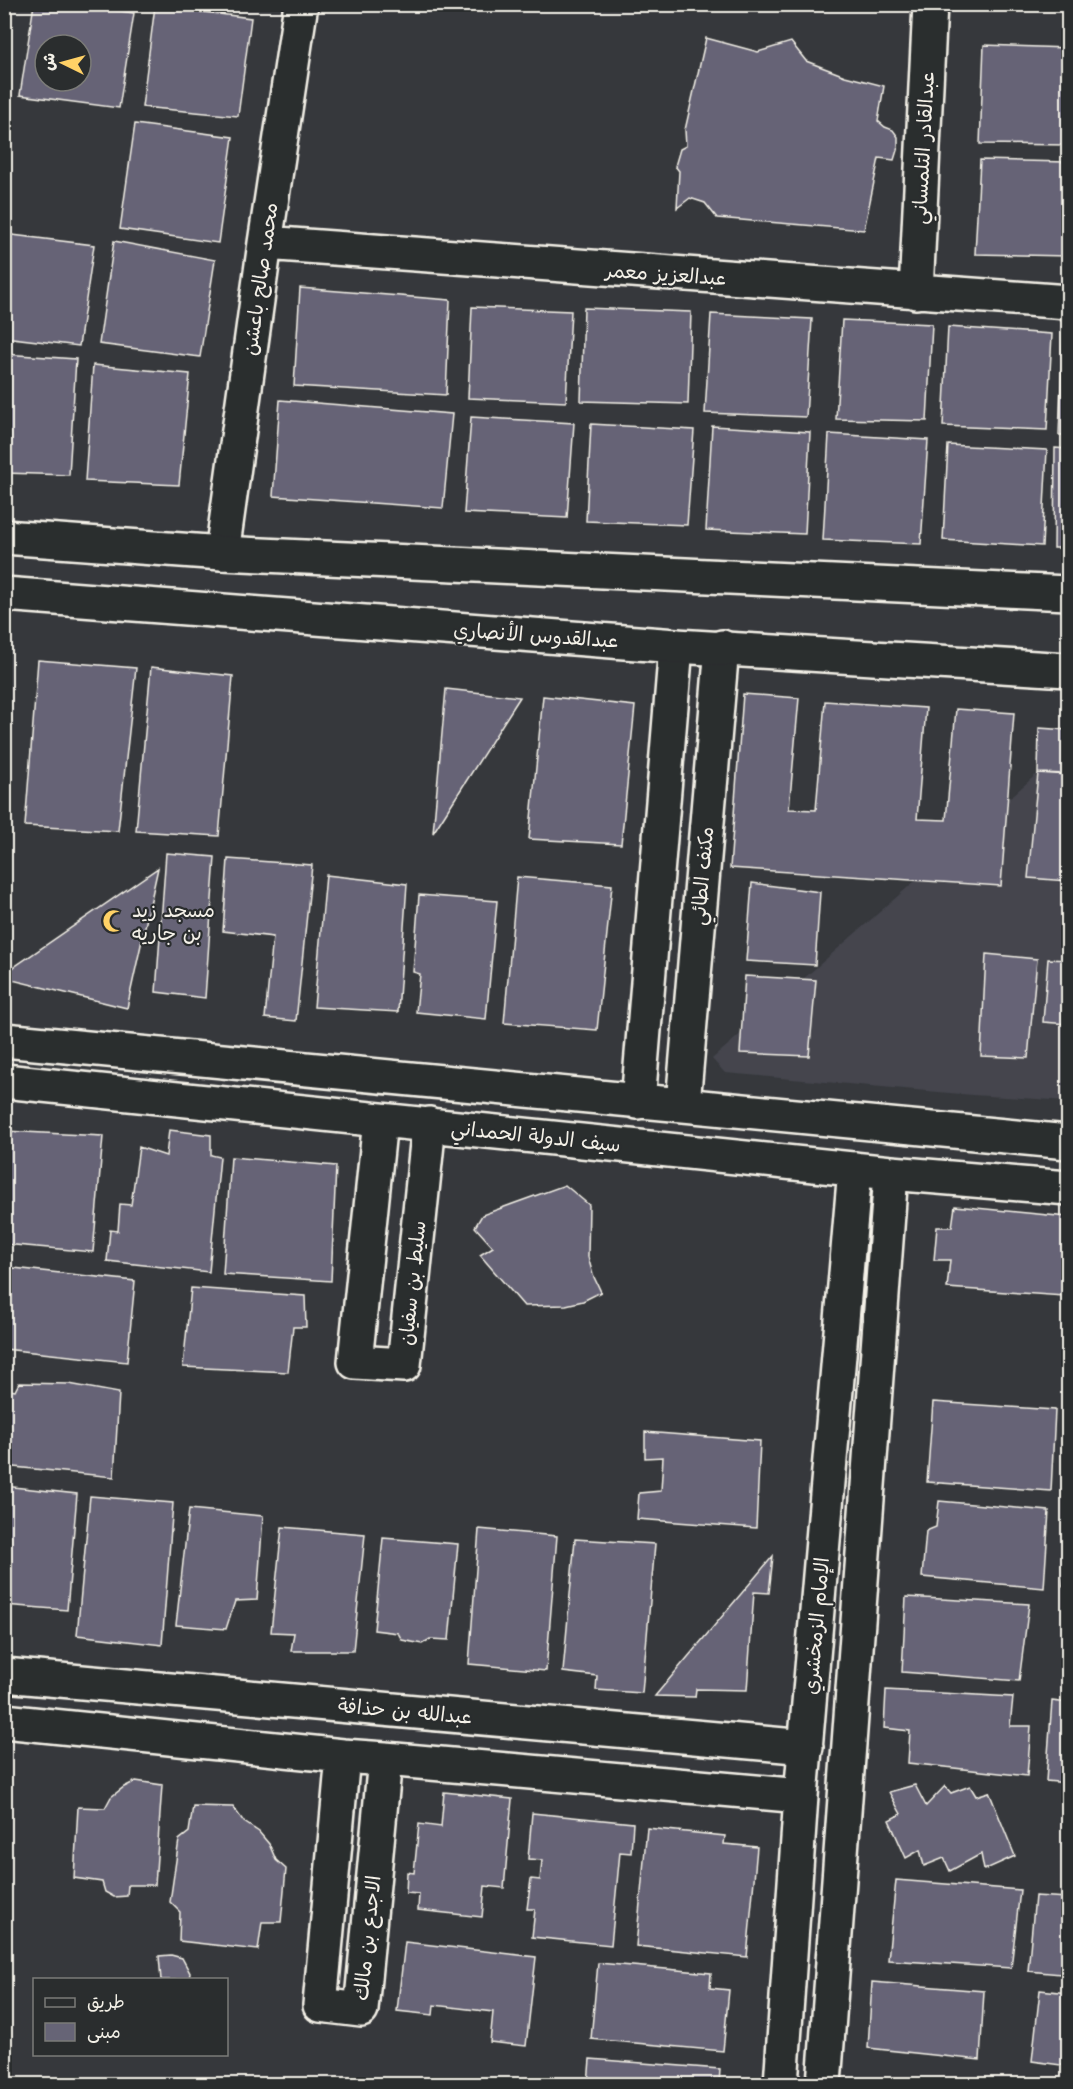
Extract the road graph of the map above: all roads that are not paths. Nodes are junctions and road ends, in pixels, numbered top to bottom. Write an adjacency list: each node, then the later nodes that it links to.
1 (301, 4): 3 (street, محمد صالح باعشن)
2 (930, 4): 4 (street, عبدالقادر التلمساني)
3 (265, 243): 4 (street, عبدالعزيز معمر); 7 (street, محمد صالح باعشن)
4 (916, 292): 5 (street, عبدالعزيز معمر)
5 (1068, 302)
6 (4, 537): 7 (street)
7 (222, 554): 8 (street)
8 (1068, 593)
9 (4, 594): 10 (street, عبدالقدوس الأنصاري)
10 (676, 646): 11 (street, عبدالقدوس الأنصاري); 15 (street)
11 (722, 647): 12 (street, عبدالقدوس الأنصاري); 16 (street, مكنف الطائي)
12 (1068, 670)
13 (4, 1040): 15 (street)
14 (4, 1081): 17 (street, سيف الدولة الحمداني)
15 (638, 1102): 16 (street)
16 (683, 1104): 19 (street)
17 (380, 1120): 18 (street, سيف الدولة الحمداني); 18 (street, سليط بن سفيان)
18 (429, 1124): 20 (street, سيف الدولة الحمداني)
19 (1068, 1142)
20 (855, 1169): 21 (street, سيف الدولة الحمداني); 25 (street, الإمام الزمخشري)
21 (891, 1173): 22 (street, سيف الدولة الحمداني); 30 (street, الإمام الزمخشري)
22 (1068, 1188)
23 (4, 1675): 25 (street, عبدالله بن حذافة)
24 (4, 1721): 26 (street)
25 (806, 1747): 28 (street, الإمام الزمخشري)
26 (343, 1756): 27 (street); 27 (street, الاجدع بن مالك)
27 (385, 1759): 28 (street)
28 (801, 1796): 29 (street, الإمام الزمخشري)
29 (781, 2085)
30 (824, 2085)

